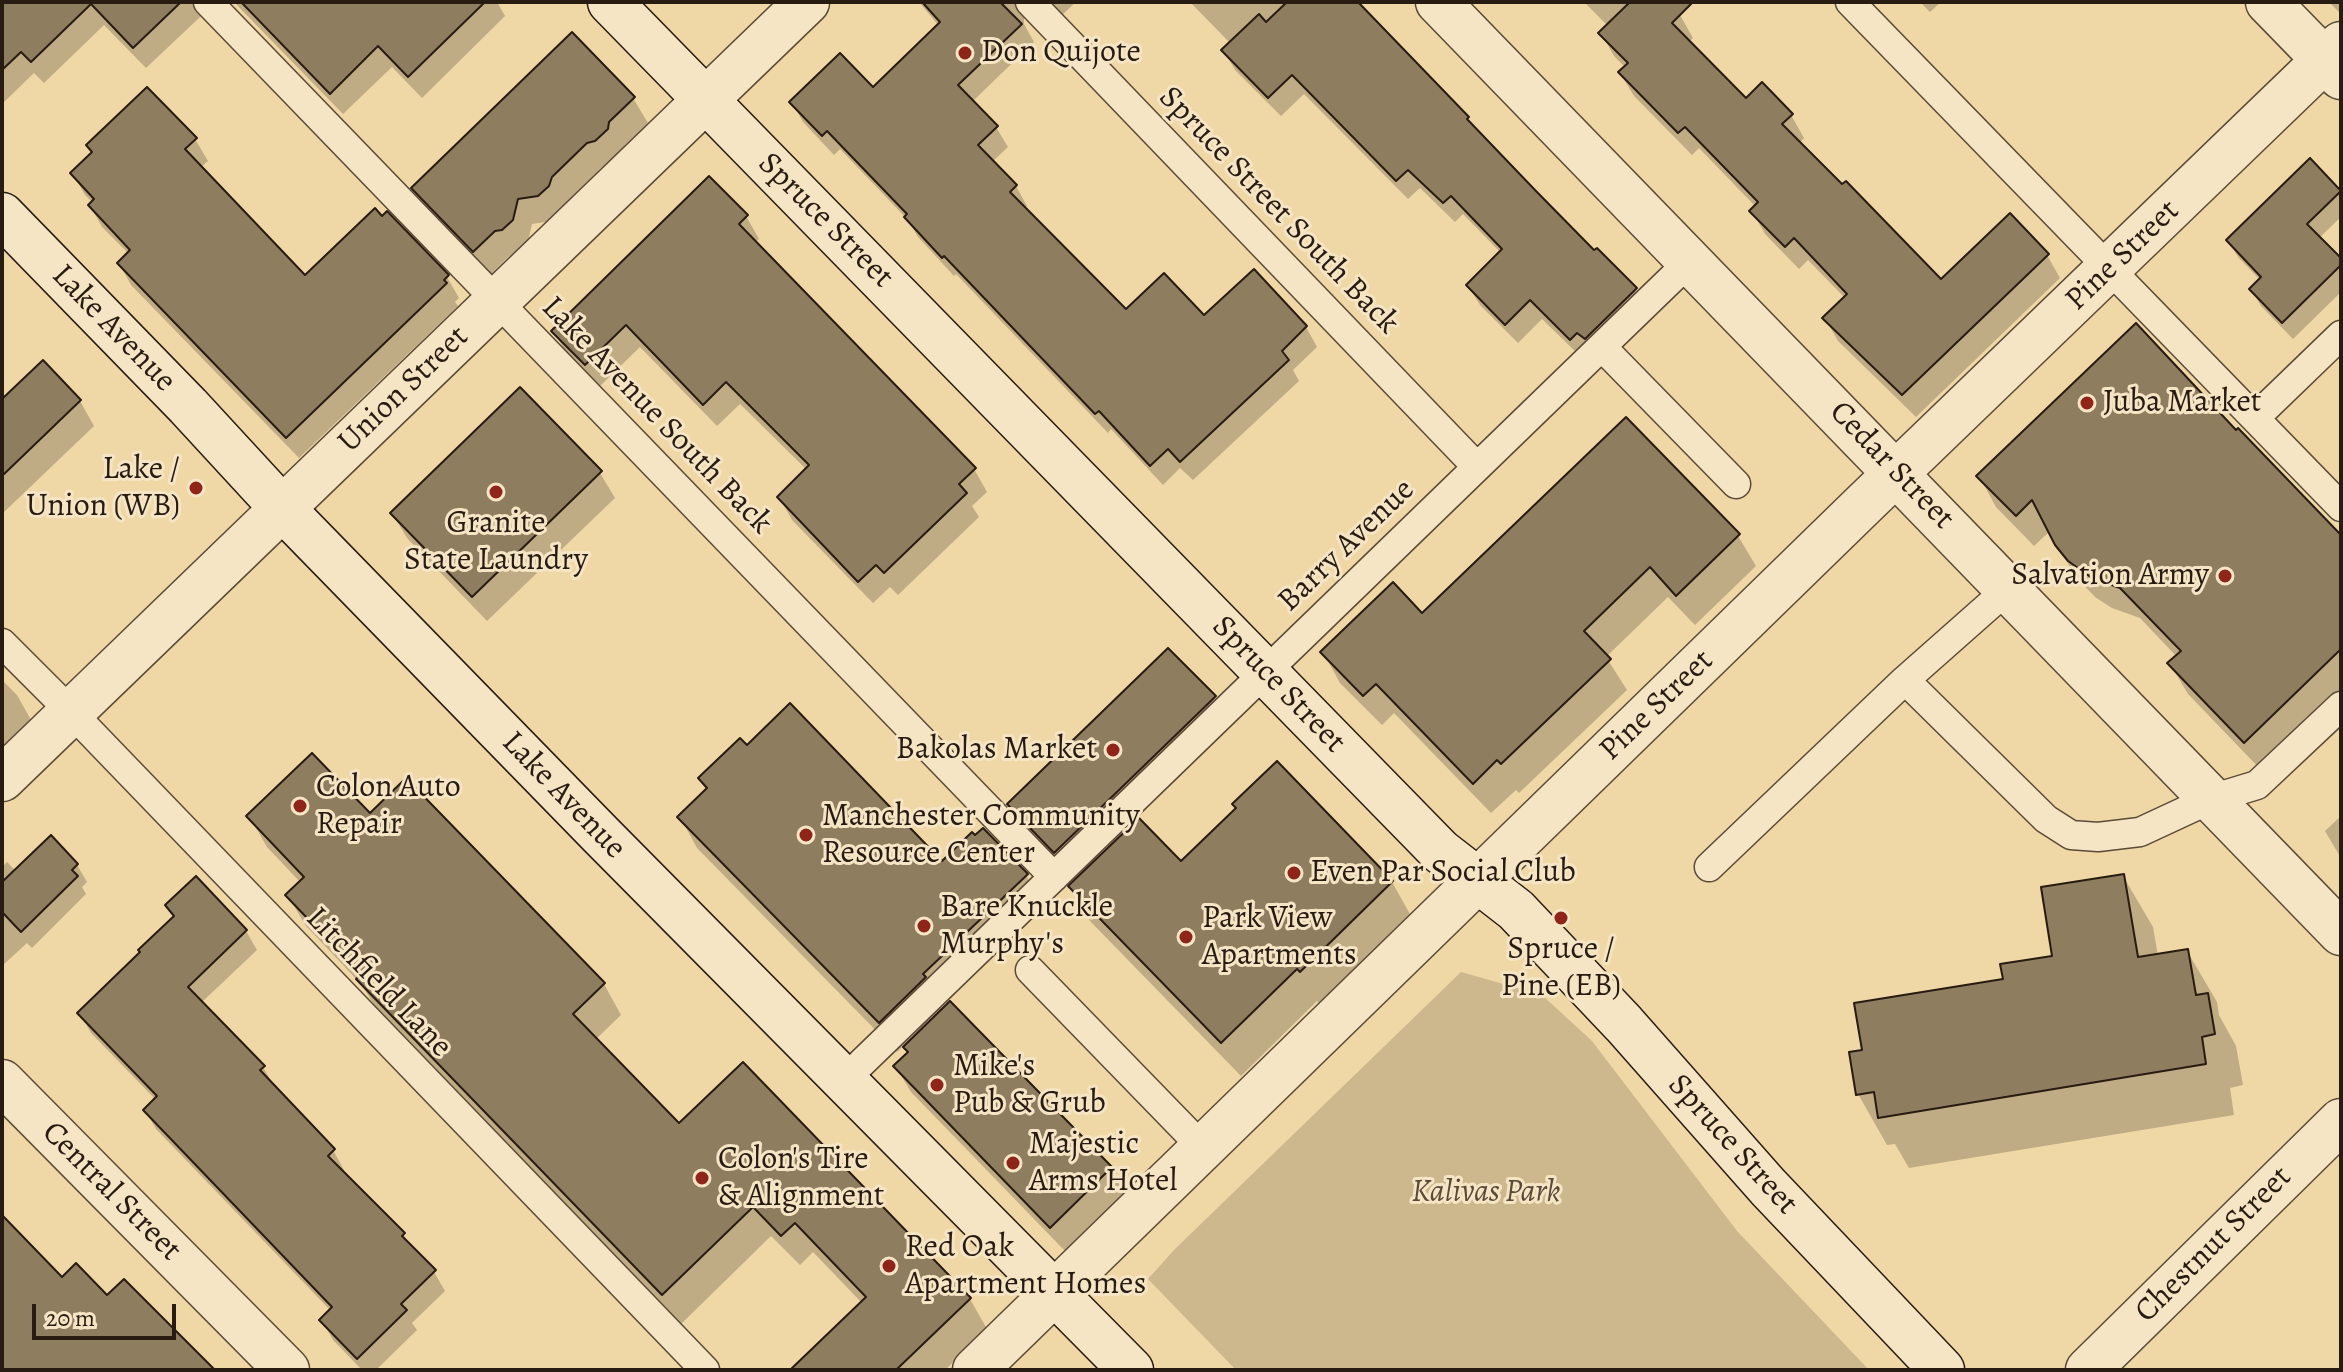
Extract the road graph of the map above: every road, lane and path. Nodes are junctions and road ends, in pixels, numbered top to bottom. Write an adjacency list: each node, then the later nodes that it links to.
1 (208, 2): 13 (lane, Lake Avenue South Back)
2 (610, 2): 9 (street, Spruce Street)
3 (807, 2): 9 (street, Union Street)
4 (1030, 2): 17 (lane, Spruce Street South Back)
5 (1438, 2): 11 (street, Cedar Street)
6 (1850, 2): 12 (lane)
7 (2268, 2): 8 (street)
8 (2335, 60): 12 (street, Pine Street)
9 (705, 101): 13 (street, Union Street); 24 (street, Spruce Street)
10 (2, 215): 21 (street, Lake Avenue)
11 (1691, 260): 15 (lane, Barry Avenue); 18 (street, Cedar Street)
12 (2110, 269): 16 (lane); 18 (street, Pine Street)
13 (497, 301): 21 (street, Union Street); 31 (lane, Lake Avenue South Back)
14 (2341, 335): 16 (lane)
15 (1602, 347): 17 (lane, Barry Avenue); 19 (lane)
16 (2255, 418): 20 (lane)
17 (1477, 467): 24 (lane, Barry Avenue)
18 (1897, 472): 22 (street, Cedar Street); 32 (street, Pine Street)
19 (1736, 484)
20 (2341, 507)
21 (282, 508): 27 (street, Union Street); 35 (street, Lake Avenue)
22 (2009, 588): 25 (lane); 29 (street, Cedar Street)
23 (2, 643): 27 (lane, Litchfield Lane)
24 (1265, 672): 31 (lane, Barry Avenue); 32 (street, Spruce Street)
25 (1905, 680): 29 (lane); 30 (lane)
26 (2341, 706): 29 (lane)
27 (71, 712): 28 (street, Union Street); 41 (lane, Litchfield Lane)
28 (2, 779)
29 (2211, 799): 33 (street, Cedar Street)
30 (1709, 867)
31 (1054, 877): 35 (lane, Barry Avenue)
32 (1477, 880): 38 (street, Pine Street); 44 (street, Spruce Street)
33 (2341, 933)
34 (1030, 970): 38 (lane)
35 (844, 1080): 39 (street, Lake Avenue)
36 (2, 1082): 40 (street, Central Street)
37 (2341, 1121): 45 (street, Chestnut Street)
38 (1202, 1147): 39 (street, Pine Street)
39 (1054, 1293): 42 (street, Pine Street); 43 (street, Lake Avenue)
40 (287, 1370)
41 (705, 1370)
42 (975, 1370)
43 (1131, 1370)
44 (1942, 1370)
45 (2088, 1370)

